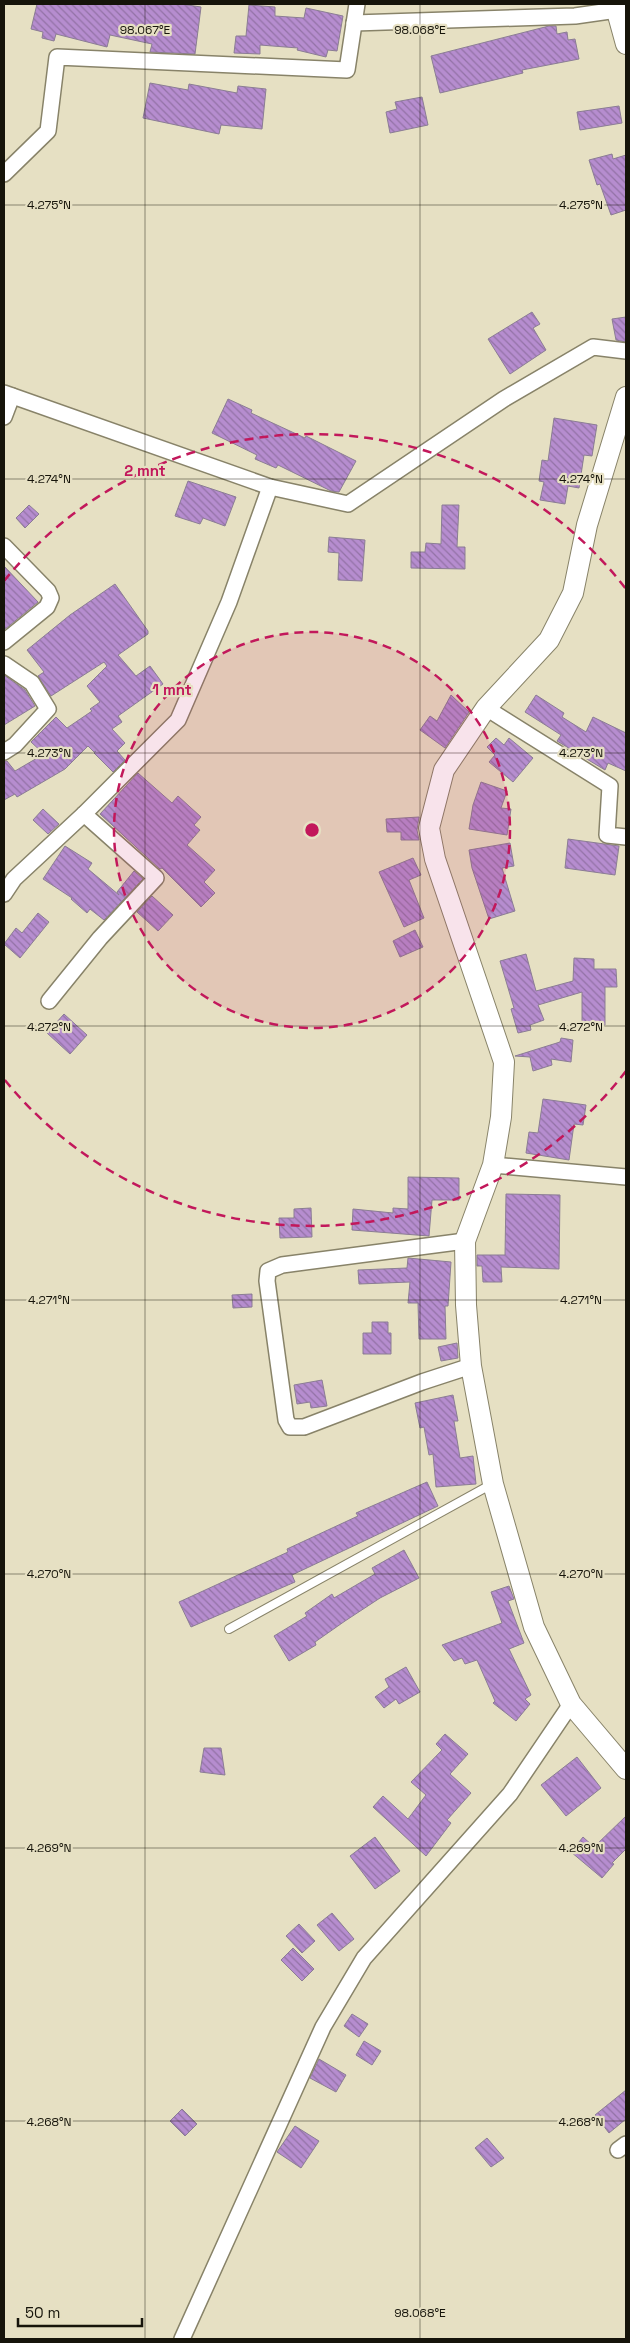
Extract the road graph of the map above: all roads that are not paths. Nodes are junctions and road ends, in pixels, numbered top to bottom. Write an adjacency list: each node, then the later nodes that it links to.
1 (357, 4): 3 (street)
2 (620, 13): 3 (street); 4 (street)
3 (354, 23): 5 (street)
4 (626, 44)
5 (4, 174)
6 (626, 351): 10 (street)
7 (8, 394): 9 (street); 10 (street)
8 (624, 408): 14 (street)
9 (4, 417)
10 (270, 487): 16 (street)
11 (4, 546): 12 (street)
12 (4, 642)
13 (4, 664): 15 (street)
14 (486, 708): 17 (street); 20 (street)
15 (4, 752)
16 (84, 814): 18 (street); 19 (street)
17 (626, 837)
18 (4, 894)
19 (49, 1001)
20 (493, 1165): 21 (street); 22 (street)
21 (626, 1177)
22 (465, 1241): 23 (street); 23 (street)
23 (471, 1366): 24 (street)
24 (493, 1484): 25 (lane); 26 (street)
25 (229, 1629)
26 (572, 1704): 27 (street); 28 (street)
27 (626, 1769)
28 (182, 2339)

